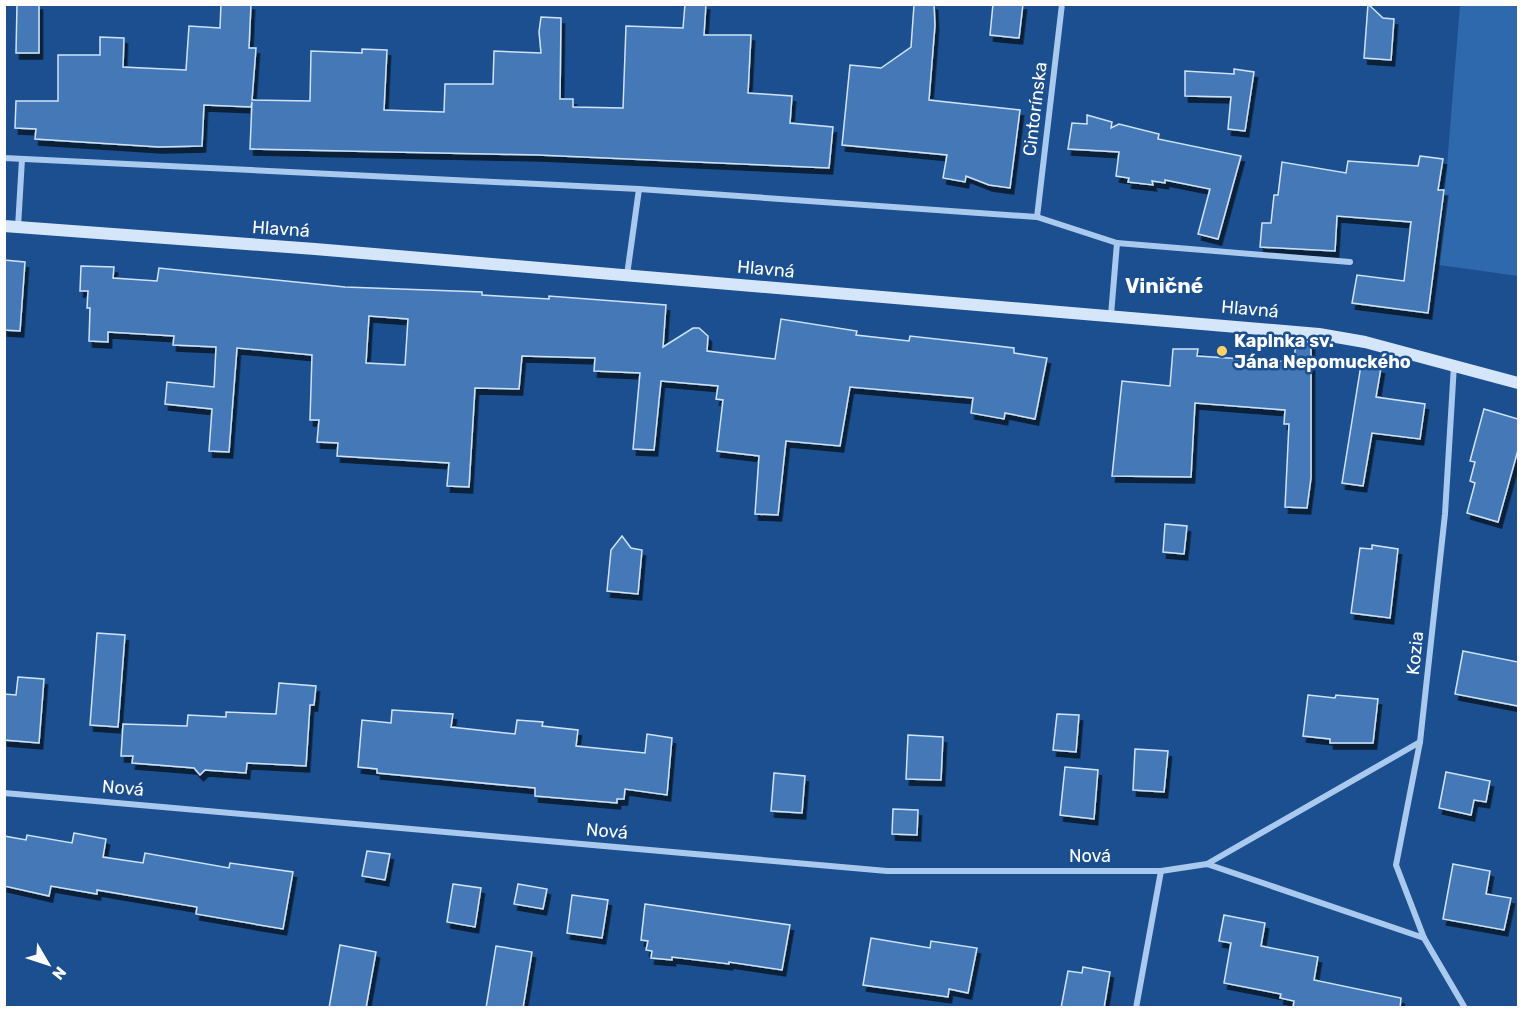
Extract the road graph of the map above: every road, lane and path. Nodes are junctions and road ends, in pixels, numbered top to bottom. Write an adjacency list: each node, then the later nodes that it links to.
1 (1062, 4): 5 (street, Cintorínska)
2 (4, 158): 3 (street)
3 (22, 159): 4 (street); 7 (street)
4 (639, 189): 5 (street); 10 (street)
5 (1037, 217): 8 (street)
6 (4, 226): 7 (main road, Hlavná)
7 (18, 227): 10 (main road, Hlavná)
8 (1117, 243): 9 (street); 11 (street)
9 (1350, 262)
10 (627, 275): 11 (main road, Hlavná)
11 (1111, 315): 12 (main road, Hlavná)
12 (1454, 364): 13 (main road, Hlavná); 14 (street, Kozia)
13 (1518, 383)
14 (1420, 742): 16 (street, Nová); 18 (street, Kozia)
15 (4, 793): 17 (street, Nová)
16 (1207, 864): 17 (street, Nová); 18 (street, Nová)
17 (1161, 870): 19 (street)
18 (1424, 938): 20 (street, Kozia)
19 (1136, 1008)
20 (1465, 1008)

